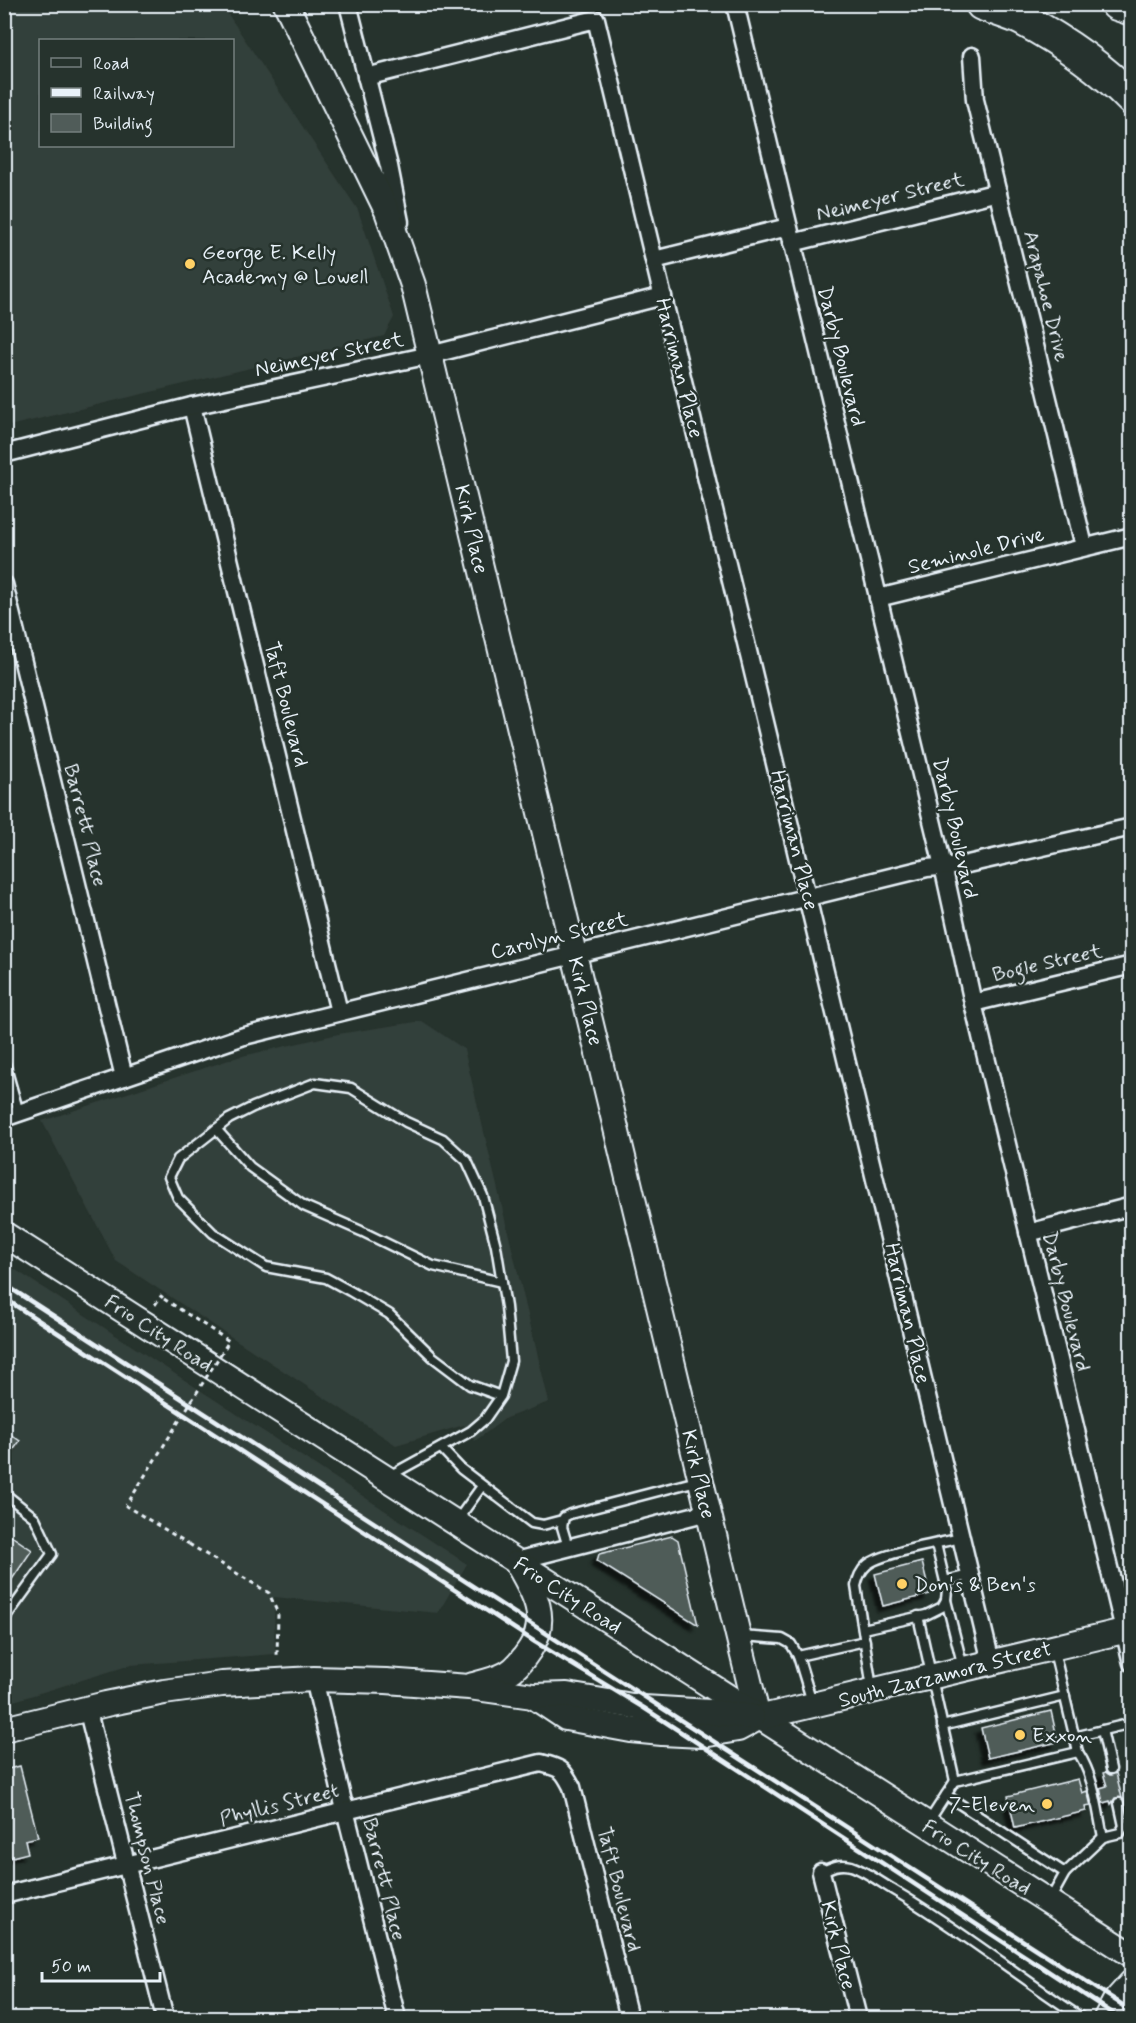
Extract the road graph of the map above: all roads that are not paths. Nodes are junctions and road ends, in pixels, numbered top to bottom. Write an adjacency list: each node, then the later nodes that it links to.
1 (286, 4): 13 (street, Kirk Place)
2 (348, 4): 8 (street, Kirk Place)
3 (735, 4): 11 (street, Darby Boulevard)
4 (982, 4): 9 (highway)
5 (1117, 4): 6 (highway)
6 (1131, 9)
7 (972, 56): 10 (street, Arapahoe Drive)
8 (366, 77): 12 (street, Harriman Place); 13 (street, Kirk Place)
9 (1131, 99)
10 (998, 192): 11 (street, Neimeyer Street); 19 (street, Arapahoe Drive)
11 (790, 235): 12 (street, Neimeyer Street); 21 (street, Darby Boulevard)
12 (654, 260): 14 (street, Harriman Place)
13 (413, 285): 15 (street, Kirk Place)
14 (663, 296): 15 (street, Neimeyer Street); 24 (street, Harriman Place)
15 (430, 355): 16 (street, Neimeyer Street); 25 (street, Kirk Place)
16 (192, 406): 17 (street, Neimeyer Street); 28 (street, Taft Boulevard)
17 (4, 454)
18 (1131, 536): 19 (street, Seminole Drive)
19 (1084, 546): 21 (street, Seminole Drive)
20 (4, 584): 30 (street, Barrett Place)
21 (878, 598): 23 (street, Darby Boulevard)
22 (1131, 827): 23 (street, Carolyn Street)
23 (943, 867): 24 (street, Carolyn Street); 27 (street, Darby Boulevard)
24 (808, 897): 25 (street, Carolyn Street); 46 (street, Harriman Place)
25 (574, 954): 28 (street, Carolyn Street); 40 (street, Kirk Place)
26 (1131, 965): 27 (street, Bogle Street)
27 (973, 1003): 34 (street, Darby Boulevard)
28 (339, 1012): 30 (street, Carolyn Street)
29 (4, 1060): 31 (lane)
30 (124, 1077): 31 (street, Carolyn Street)
31 (12, 1115)
32 (216, 1129): 36 (lane); 36 (lane); 37 (lane)
33 (1131, 1206): 34 (street)
34 (1028, 1233): 56 (street, Darby Boulevard)
35 (4, 1234): 39 (street, Frio City Road)
36 (502, 1281): 37 (lane)
37 (501, 1396): 38 (lane)
38 (441, 1448): 39 (lane); 41 (lane)
39 (386, 1478): 45 (street, Frio City Road)
40 (701, 1480): 43 (street, Kirk Place); 44 (lane)
41 (482, 1486): 44 (lane); 45 (lane)
42 (4, 1493): 54 (lane)
43 (708, 1512): 48 (street); 57 (street, Kirk Place)
44 (562, 1520): 48 (lane)
45 (455, 1522): 49 (street, Frio City Road)
46 (962, 1538): 47 (lane); 50 (street, Harriman Place)
47 (936, 1544): 51 (lane); 55 (lane)
48 (568, 1546): 49 (street)
49 (516, 1561): 66 (street); 71 (street, Frio City Road)
50 (970, 1575): 51 (lane); 61 (street, Harriman Place)
51 (945, 1581): 52 (lane)
52 (946, 1600): 53 (lane); 63 (lane)
53 (918, 1616): 55 (lane); 64 (lane)
54 (4, 1620)
55 (863, 1629): 58 (lane)
56 (1128, 1630): 59 (street, South Zarzamora Street); 62 (street, Darby Boulevard)
57 (738, 1636): 60 (lane); 71 (street, Kirk Place)
58 (865, 1641): 60 (lane); 67 (lane)
59 (1053, 1647): 61 (street, South Zarzamora Street); 68 (lane)
60 (798, 1656): 69 (lane)
61 (991, 1662): 63 (street, South Zarzamora Street)
62 (1131, 1663)
63 (963, 1669): 64 (street, South Zarzamora Street)
64 (931, 1677): 67 (street, South Zarzamora Street); 73 (lane)
65 (314, 1679): 66 (street, South Zarzamora Street); 70 (street, South Zarzamora Street); 83 (street, Barrett Place)
66 (469, 1687): 71 (street, South Zarzamora Street)
67 (873, 1691): 69 (street, South Zarzamora Street)
68 (1065, 1696): 73 (lane); 76 (lane)
69 (813, 1706): 71 (street, South Zarzamora Street)
70 (87, 1708): 74 (street, South Zarzamora Street); 86 (street, Thompson Place)
71 (758, 1718): 84 (street, Frio City Road)
72 (1131, 1723): 75 (lane)
73 (942, 1726): 80 (lane)
74 (4, 1729)
75 (1102, 1730): 76 (lane); 78 (lane)
76 (1074, 1737): 77 (lane)
77 (1078, 1752): 80 (lane); 85 (lane)
78 (1111, 1769)
79 (564, 1772): 83 (street, Phyllis Street); 96 (street, Taft Boulevard)
80 (955, 1782): 81 (lane)
81 (946, 1795): 84 (lane); 88 (lane)
82 (1119, 1803): 85 (lane)
83 (345, 1810): 86 (street, Phyllis Street); 95 (street, Barrett Place)
84 (926, 1825): 90 (street, Frio City Road)
85 (1102, 1837): 88 (lane)
86 (127, 1865): 89 (street, Phyllis Street); 94 (street, Thompson Place)
87 (820, 1872): 97 (street, Kirk Place); 98 (lane)
88 (1065, 1873): 90 (lane)
89 (4, 1895)
90 (1049, 1902): 91 (street, Frio City Road)
91 (1131, 1955)
92 (1131, 1982): 99 (street)
93 (1131, 2006): 100 (street)
94 (165, 2019)
95 (397, 2019)
96 (629, 2019)
97 (858, 2019)
98 (1082, 2019)
99 (1106, 2019)
100 (1123, 2019)

